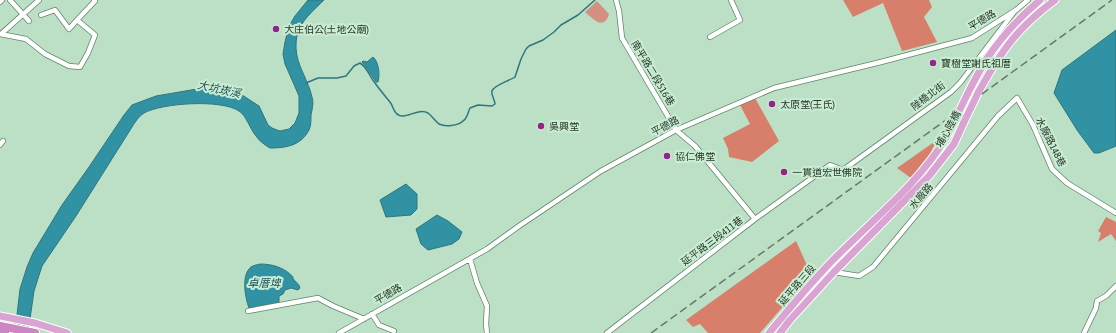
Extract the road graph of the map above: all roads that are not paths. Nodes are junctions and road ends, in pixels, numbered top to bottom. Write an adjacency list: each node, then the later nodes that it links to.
1 (10, 0): 10 (street)
2 (39, 0): 10 (street)
3 (94, 0): 12 (street)
4 (616, 0): 17 (street, 南平路二段516巷)
5 (731, 0): 15 (street)
6 (1028, 0): 9 (street, 平德路)
7 (1040, 0): 21 (main road, 埔心陸橋, bridge)
8 (1055, 0): 23 (main road, 埔心陸橋, bridge)
9 (1016, 10): 17 (street, 平德路); 18 (street, 陸橋北街)
10 (23, 14): 13 (street); 14 (street)
11 (41, 15): 12 (street)
12 (77, 20): 14 (street)
13 (29, 21)
14 (1, 34)
15 (710, 37)
16 (1017, 98): 19 (street, 水廠路148巷); 25 (street, 水廠路)
17 (676, 130): 20 (street, 南平路二段516巷); 22 (street, 平德路)
18 (830, 165): 20 (street, 延平路三段411巷)
19 (1116, 213)
20 (755, 219): 39 (street, 延平路三段411巷)
21 (841, 252): 24 (main road, 延平路三段)
22 (470, 259): 28 (street, 平德路); 38 (street)
23 (847, 259): 25 (main road, 延平路三段)
24 (827, 266): 25 (street); 40 (main road, 延平路三段)
25 (834, 272): 41 (main road, 延平路三段)
26 (1116, 286): 42 (street)
27 (248, 311): 30 (street)
28 (372, 314): 30 (street, 平德路); 32 (street)
29 (0, 316): 36 (main road)
30 (364, 319): 37 (street, 平德路)
31 (0, 326): 35 (highway)
32 (394, 331)
33 (0, 332): 34 (highway)
34 (5, 333)
35 (35, 333)
36 (67, 333)
37 (339, 333)
38 (487, 333)
39 (607, 333)
40 (769, 333)
41 (780, 333)
42 (1084, 333)

